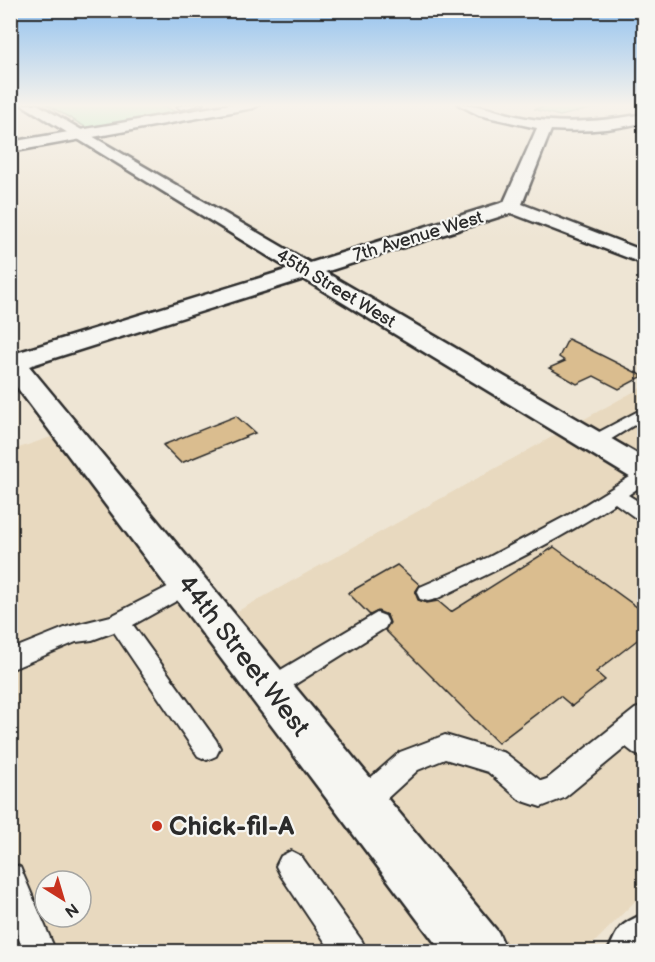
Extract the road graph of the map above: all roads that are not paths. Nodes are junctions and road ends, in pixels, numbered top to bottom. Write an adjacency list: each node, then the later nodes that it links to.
1 (102, 149): 5 (street, 45th Street West)
2 (536, 149): 3 (street, 7th Avenue West)
3 (511, 206): 4 (street); 5 (street, 7th Avenue West)
4 (645, 258)
5 (307, 270): 6 (street, 7th Avenue West); 8 (street, 45th Street West)
6 (11, 361): 12 (street, 44th Street West)
7 (645, 413): 8 (lane)
8 (594, 442): 9 (street, 45th Street West)
9 (645, 474): 10 (lane)
10 (615, 495): 11 (lane); 13 (lane)
11 (645, 514)
12 (189, 584): 14 (lane); 17 (street, 44th Street West)
13 (428, 592)
14 (119, 622): 16 (lane); 19 (lane)
15 (377, 622): 17 (lane)
16 (10, 661)
17 (270, 688): 20 (street, 44th Street West)
18 (639, 731): 20 (lane)
19 (207, 748)
20 (361, 804): 26 (street, 44th Street West)
21 (291, 866): 25 (lane)
22 (10, 877): 24 (lane)
23 (645, 943): 27 (street)
24 (40, 951)
25 (351, 951)
26 (478, 951)
27 (637, 951)

